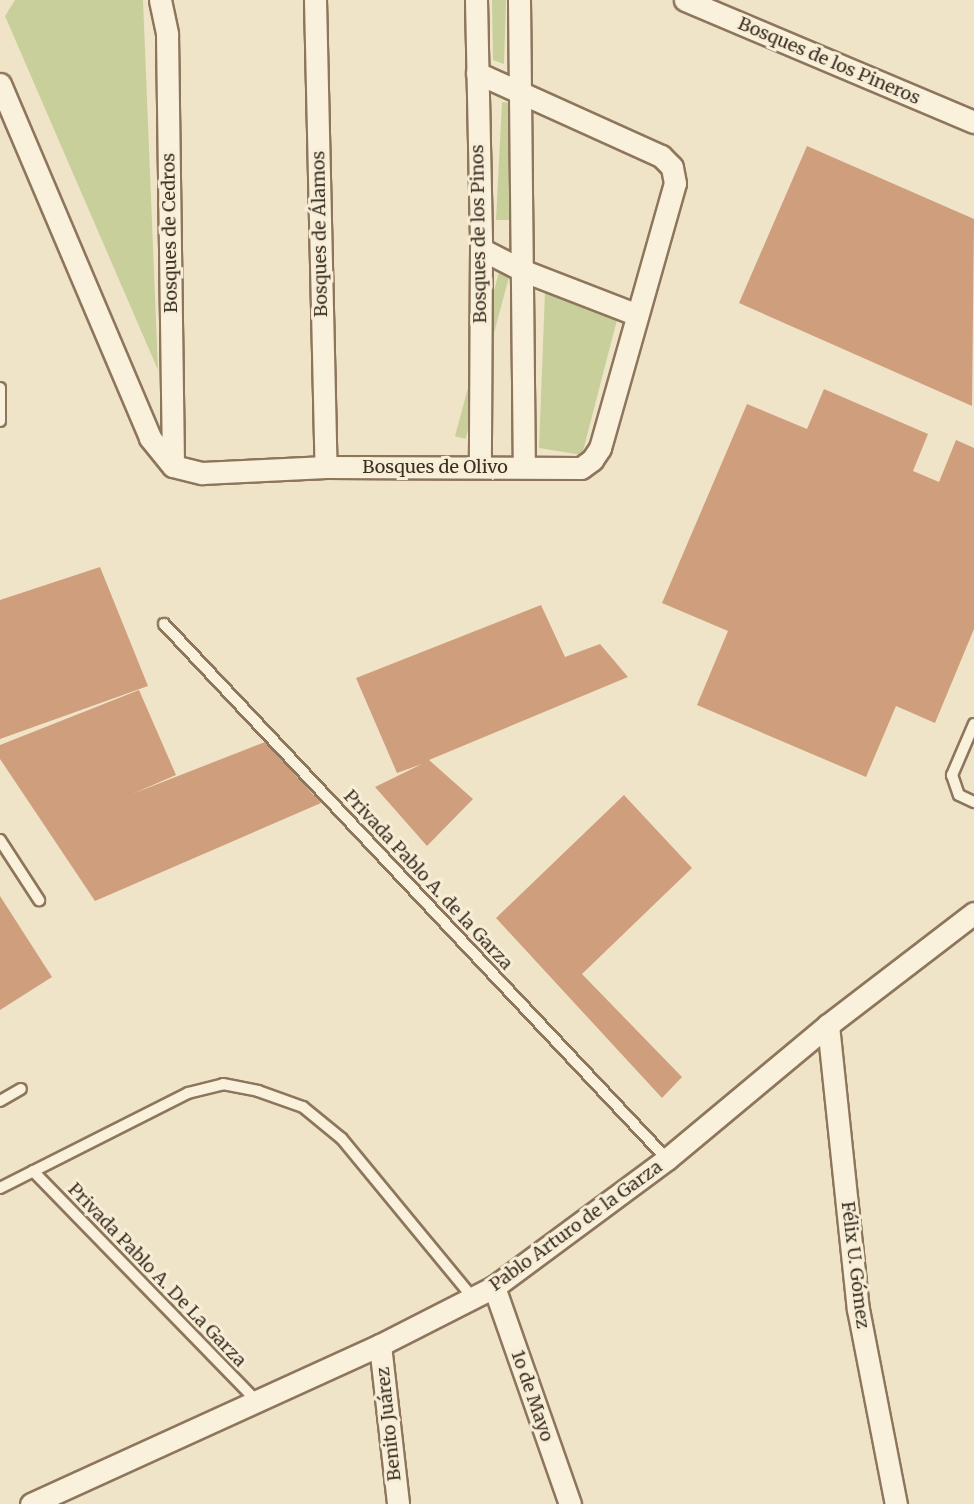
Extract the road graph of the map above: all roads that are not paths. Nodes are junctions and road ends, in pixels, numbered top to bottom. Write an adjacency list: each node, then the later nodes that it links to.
1 (160, 0): 15 (street, Bosques de Cedros)
2 (315, 0): 16 (street, Bosques de Álamos)
3 (476, 0): 6 (street, Bosques de los Pinos)
4 (519, 0): 8 (street)
5 (698, 3): 9 (street, Bosques de los Pineros)
6 (477, 74): 8 (street, Bosques de Olivo); 10 (street, Bosques de los Pinos)
7 (0, 84): 15 (street)
8 (521, 94): 11 (street); 12 (street, Bosques de Olivo)
9 (974, 122)
10 (481, 249): 11 (street); 17 (street, Bosques de los Pinos)
11 (524, 271): 12 (street); 18 (street)
12 (635, 314): 18 (street, Bosques de Olivo)
13 (0, 388): 14 (lane)
14 (0, 421)
15 (173, 466): 16 (street, Bosques de Olivo)
16 (326, 467): 17 (street, Bosques de Olivo)
17 (480, 467): 18 (street, Bosques de Olivo)
18 (524, 467)
19 (164, 624): 28 (lane, Privada Pablo A. de la Garza)
20 (974, 724): 21 (lane)
21 (974, 802)
22 (0, 840): 23 (lane)
23 (39, 900)
24 (974, 914): 25 (street, Pablo Arturo de la Garza)
25 (828, 1024): 28 (street, Pablo Arturo de la Garza); 38 (street, Félix U. Gómez)
26 (21, 1089): 27 (lane)
27 (0, 1101)
28 (667, 1160): 31 (street, Pablo Arturo de la Garza)
29 (33, 1171): 30 (lane); 32 (lane); 34 (lane, Privada Pablo A. De La Garza)
30 (0, 1188)
31 (494, 1287): 32 (street, Pablo Arturo de la Garza); 37 (street, 1o de Mayo)
32 (474, 1299): 33 (street, Pablo Arturo de la Garza)
33 (380, 1345): 34 (street, Pablo Arturo de la Garza); 36 (street, Benito Juárez)
34 (258, 1401): 35 (street, Pablo Arturo de la Garza)
35 (31, 1504)
36 (398, 1504)
37 (570, 1504)
38 (896, 1504)

